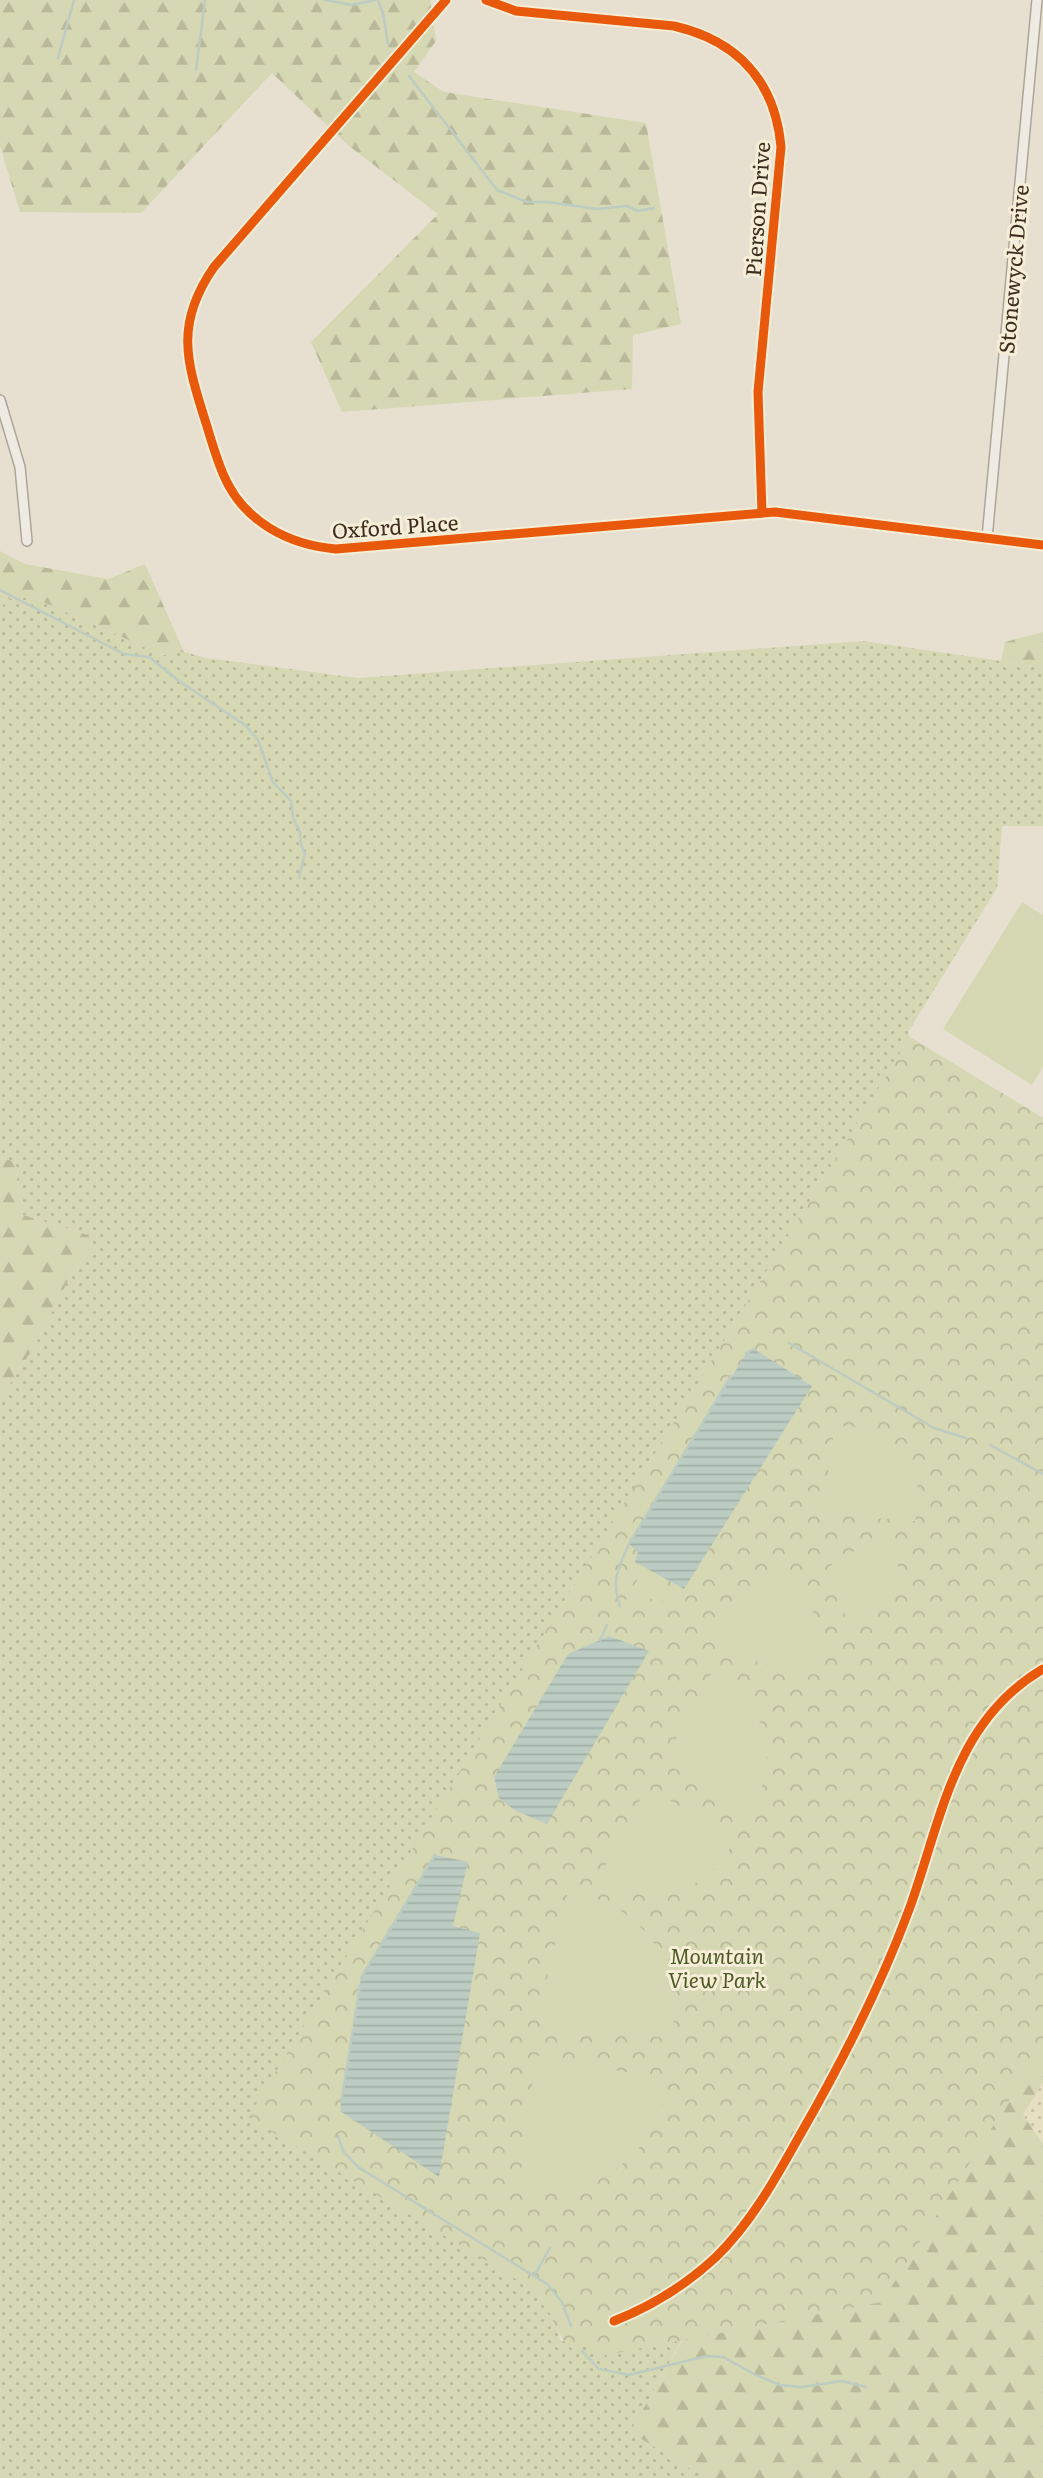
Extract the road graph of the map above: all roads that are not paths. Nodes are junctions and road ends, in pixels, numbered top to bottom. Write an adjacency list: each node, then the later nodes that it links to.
1 (446, 0): 6 (street, Oxford Place)
2 (486, 0): 6 (street, Pierson Drive)
3 (1037, 0): 4 (street, Stonewyck Drive)
4 (1040, 12): 7 (street, Stonewyck Drive)
5 (0, 400): 8 (street)
6 (762, 513): 7 (street, Oxford Place)
7 (987, 538): 9 (street, Oxford Place)
8 (27, 541)
9 (1043, 545)
10 (1043, 1669): 11 (street)
11 (614, 2321)

